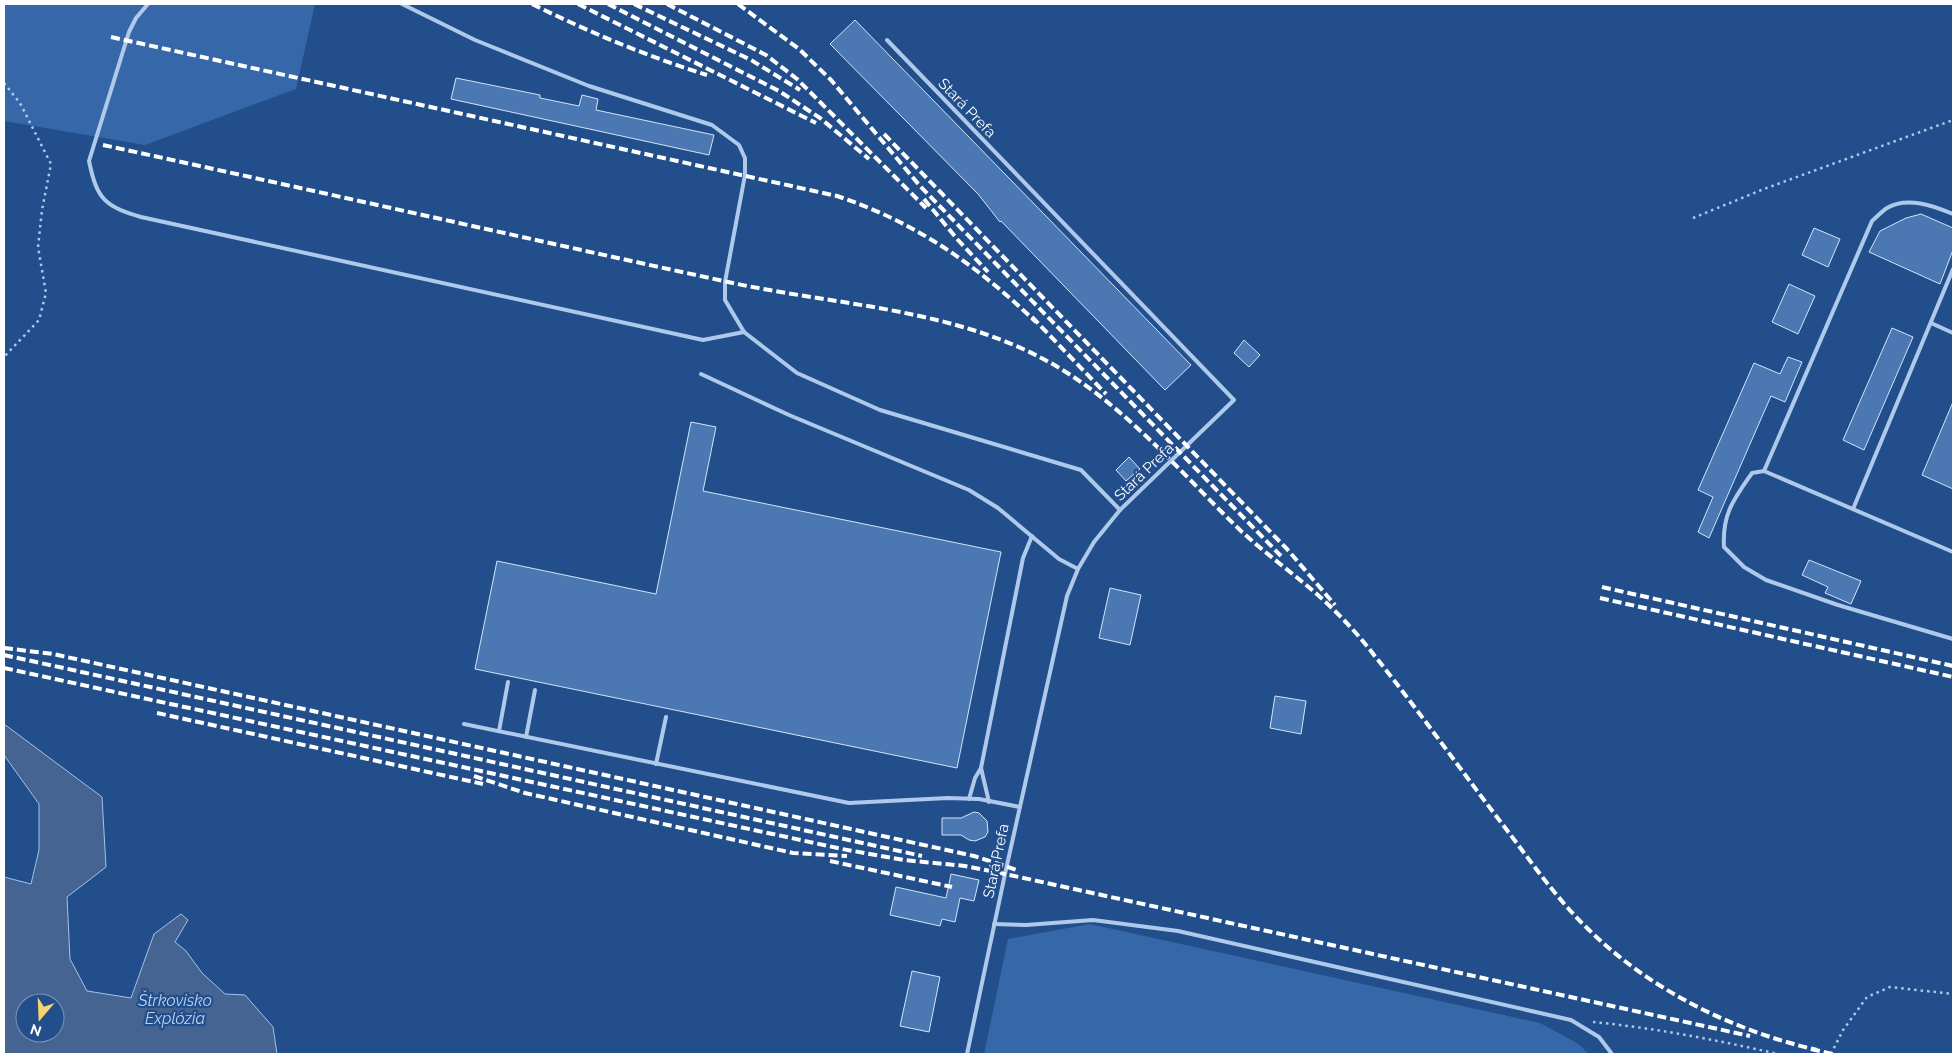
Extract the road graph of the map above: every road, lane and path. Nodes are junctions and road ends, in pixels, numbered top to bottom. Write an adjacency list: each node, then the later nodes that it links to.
1 (148, 4): 10 (lane)
2 (402, 4): 10 (lane)
3 (887, 40): 16 (lane, Stará Prefa)
4 (4, 83): 12 (path)
5 (1953, 120): 7 (path)
6 (1953, 214): 14 (lane)
7 (1693, 218)
8 (1953, 269): 9 (lane)
9 (1931, 323): 11 (lane); 15 (lane)
10 (744, 332): 16 (lane)
11 (1953, 333)
12 (4, 357)
13 (701, 374): 17 (lane)
14 (1764, 471): 15 (lane); 20 (lane)
15 (1854, 509): 18 (lane)
16 (1120, 510): 19 (lane, Stará Prefa)
17 (1032, 536): 19 (lane); 28 (lane)
18 (1953, 552)
19 (1078, 569): 31 (lane, Stará Prefa)
20 (1953, 639)
21 (508, 682): 25 (lane)
22 (535, 690): 26 (lane)
23 (666, 717): 27 (lane)
24 (464, 724): 25 (lane)
25 (498, 731): 26 (lane)
26 (526, 737): 27 (lane)
27 (656, 764): 29 (lane)
28 (981, 768): 29 (lane); 30 (lane)
29 (969, 799): 30 (lane)
30 (989, 802): 31 (lane)
31 (1020, 808): 32 (lane, Stará Prefa)
32 (994, 924): 34 (lane); 35 (lane, Stará Prefa)
33 (1953, 994): 38 (path)
34 (1571, 1020): 36 (lane); 37 (path)
35 (967, 1054)
36 (1612, 1054)
37 (1778, 1054)
38 (1831, 1054)

